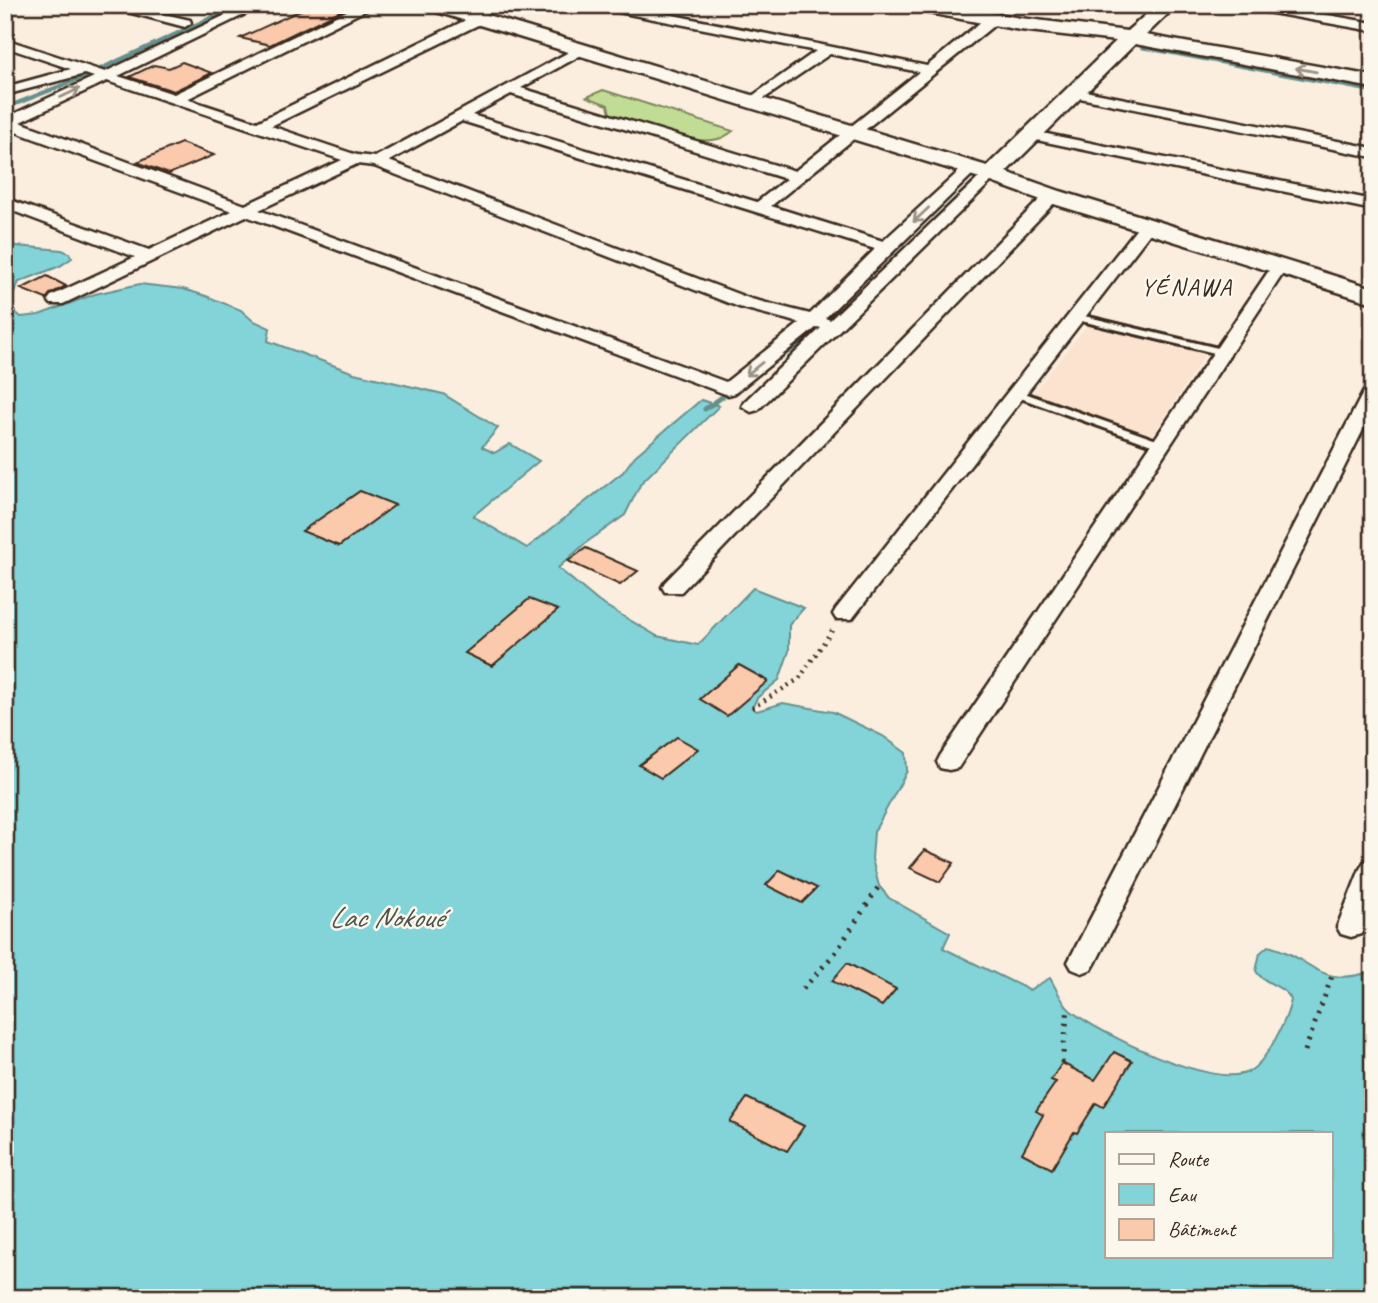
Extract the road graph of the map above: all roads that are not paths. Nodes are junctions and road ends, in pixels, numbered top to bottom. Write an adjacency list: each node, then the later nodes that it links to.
1 (107, 5): 13 (street)
2 (258, 5): 21 (street)
3 (370, 5): 26 (street)
4 (434, 5): 10 (street)
5 (603, 5): 17 (street)
6 (918, 5): 11 (street)
7 (1140, 5): 15 (street)
8 (1168, 5): 15 (street)
9 (1249, 5): 12 (street)
10 (482, 14): 16 (street); 31 (street)
11 (993, 19): 15 (street); 20 (street)
12 (1373, 27)
13 (160, 35)
14 (5, 43): 19 (street)
15 (1113, 43): 22 (street, one-way to 15); 25 (street); 27 (street); 37 (street)
16 (580, 50): 23 (street); 28 (street)
17 (827, 50): 20 (street); 28 (street)
18 (110, 58): 19 (street)
19 (85, 70): 21 (street); 24 (street)
20 (929, 70): 32 (street)
21 (106, 76): 26 (street); 30 (street, one-way to 21)
22 (1373, 82)
23 (509, 89): 29 (street); 38 (street)
24 (5, 91)
25 (1075, 93): 33 (street); 34 (street)
26 (176, 99): 31 (street)
27 (1373, 99)
28 (754, 102): 32 (street)
29 (460, 116): 36 (street); 42 (street)
30 (7, 123): 43 (street)
31 (260, 127): 35 (street)
32 (851, 132): 37 (street); 38 (street)
33 (1032, 135): 37 (street); 41 (street)
34 (1373, 153)
35 (355, 159): 36 (street); 43 (street)
36 (377, 162): 51 (street)
37 (981, 171): 39 (street); 45 (street, one-way to 45); 52 (street)
38 (797, 177): 42 (street)
39 (1052, 196): 44 (street); 58 (street)
40 (5, 203): 46 (street)
41 (1373, 205)
42 (759, 208): 45 (street)
43 (248, 210): 46 (street); 51 (street, one-way to 43)
44 (1148, 225): 47 (street); 50 (street)
45 (886, 247): 51 (street)
46 (149, 257): 49 (street)
47 (1280, 266): 48 (street); 53 (street)
48 (1373, 296)
49 (57, 300)
50 (1076, 317): 53 (lane); 55 (street)
51 (813, 321): 52 (street)
52 (834, 326): 56 (street)
53 (1223, 352): 57 (street)
54 (1373, 391): 63 (street)
55 (1016, 393): 57 (lane); 59 (street)
56 (751, 406)
57 (1161, 445): 60 (street)
58 (673, 587)
59 (844, 614)
60 (948, 762)
61 (1373, 869): 62 (street)
62 (1351, 927)
63 (1082, 962)

